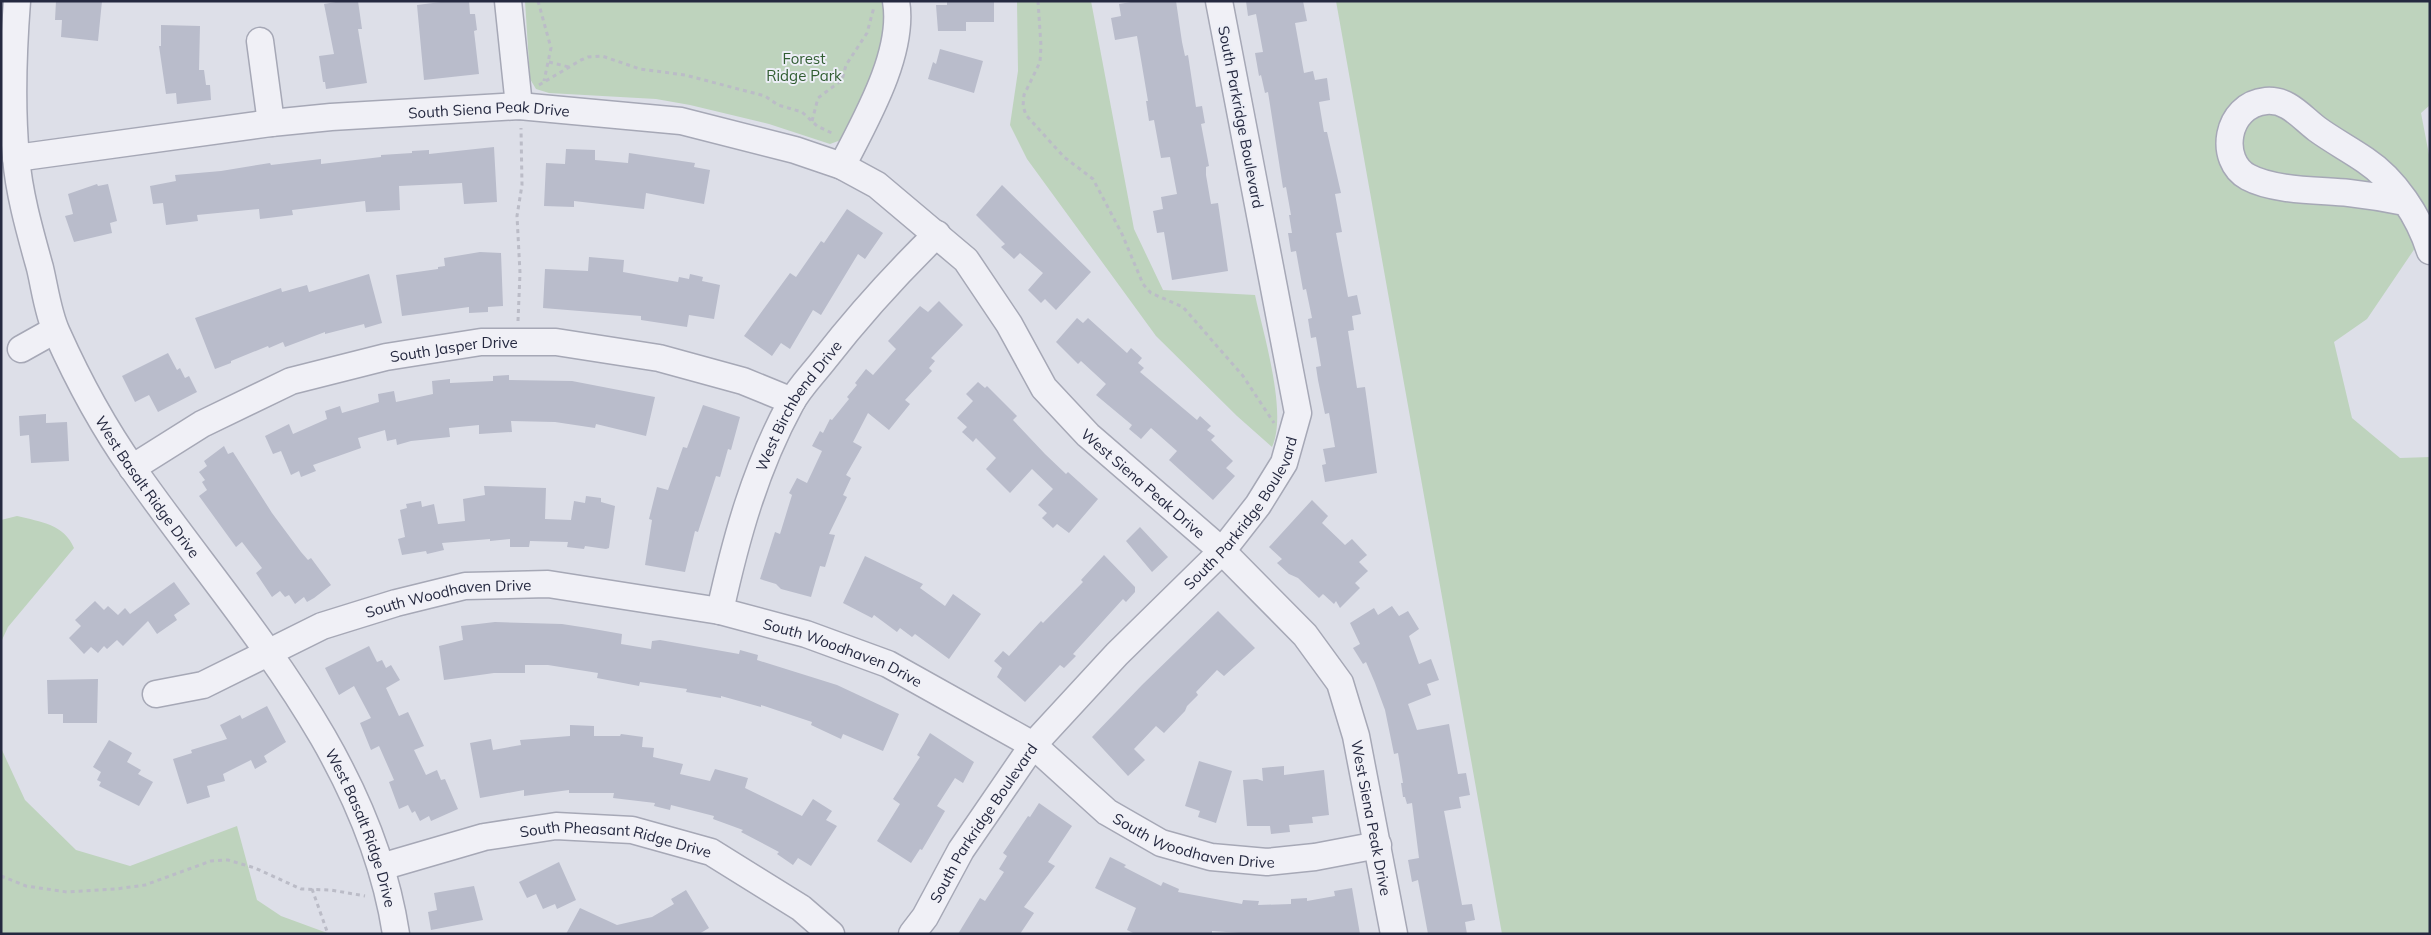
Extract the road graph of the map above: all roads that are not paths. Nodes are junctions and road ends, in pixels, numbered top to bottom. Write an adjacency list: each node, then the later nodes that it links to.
1 (17, 1): 8 (street, West Basalt Ridge Drive)
2 (508, 1): 6 (street)
3 (896, 1): 9 (street)
4 (1219, 1): 17 (street, South Parkridge Boulevard)
5 (260, 41): 7 (street)
6 (518, 106): 7 (street, South Siena Peak Drive); 9 (street, South Siena Peak Drive)
7 (271, 123): 8 (street, South Siena Peak Drive)
8 (16, 158): 13 (street, West Basalt Ridge Drive)
9 (842, 166): 11 (street, South Siena Peak Drive)
10 (2405, 202): 10 (street); 12 (street)
11 (937, 234): 15 (street, West Birchbend Drive); 17 (street, West Siena Peak Drive)
12 (2430, 251)
13 (55, 330): 14 (street); 16 (street, West Basalt Ridge Drive)
14 (21, 349)
15 (792, 401): 16 (street, South Jasper Drive); 18 (street, West Birchbend Drive)
16 (132, 468): 19 (street, West Basalt Ridge Drive)
17 (1222, 552): 21 (street, South Parkridge Boulevard); 22 (street, West Siena Peak Drive)
18 (720, 611): 19 (street, South Woodhaven Drive); 21 (street, South Woodhaven Drive)
19 (270, 652): 20 (street, South Woodhaven Drive); 23 (street, West Basalt Ridge Drive)
20 (156, 694)
21 (1033, 746): 22 (street, South Woodhaven Drive); 26 (street, South Parkridge Boulevard)
22 (1378, 845): 27 (street, West Siena Peak Drive)
23 (380, 867): 24 (street, West Basalt Ridge Drive); 25 (street, South Pheasant Ridge Drive)
24 (396, 934)
25 (831, 934)
26 (912, 934)
27 (1394, 934)

